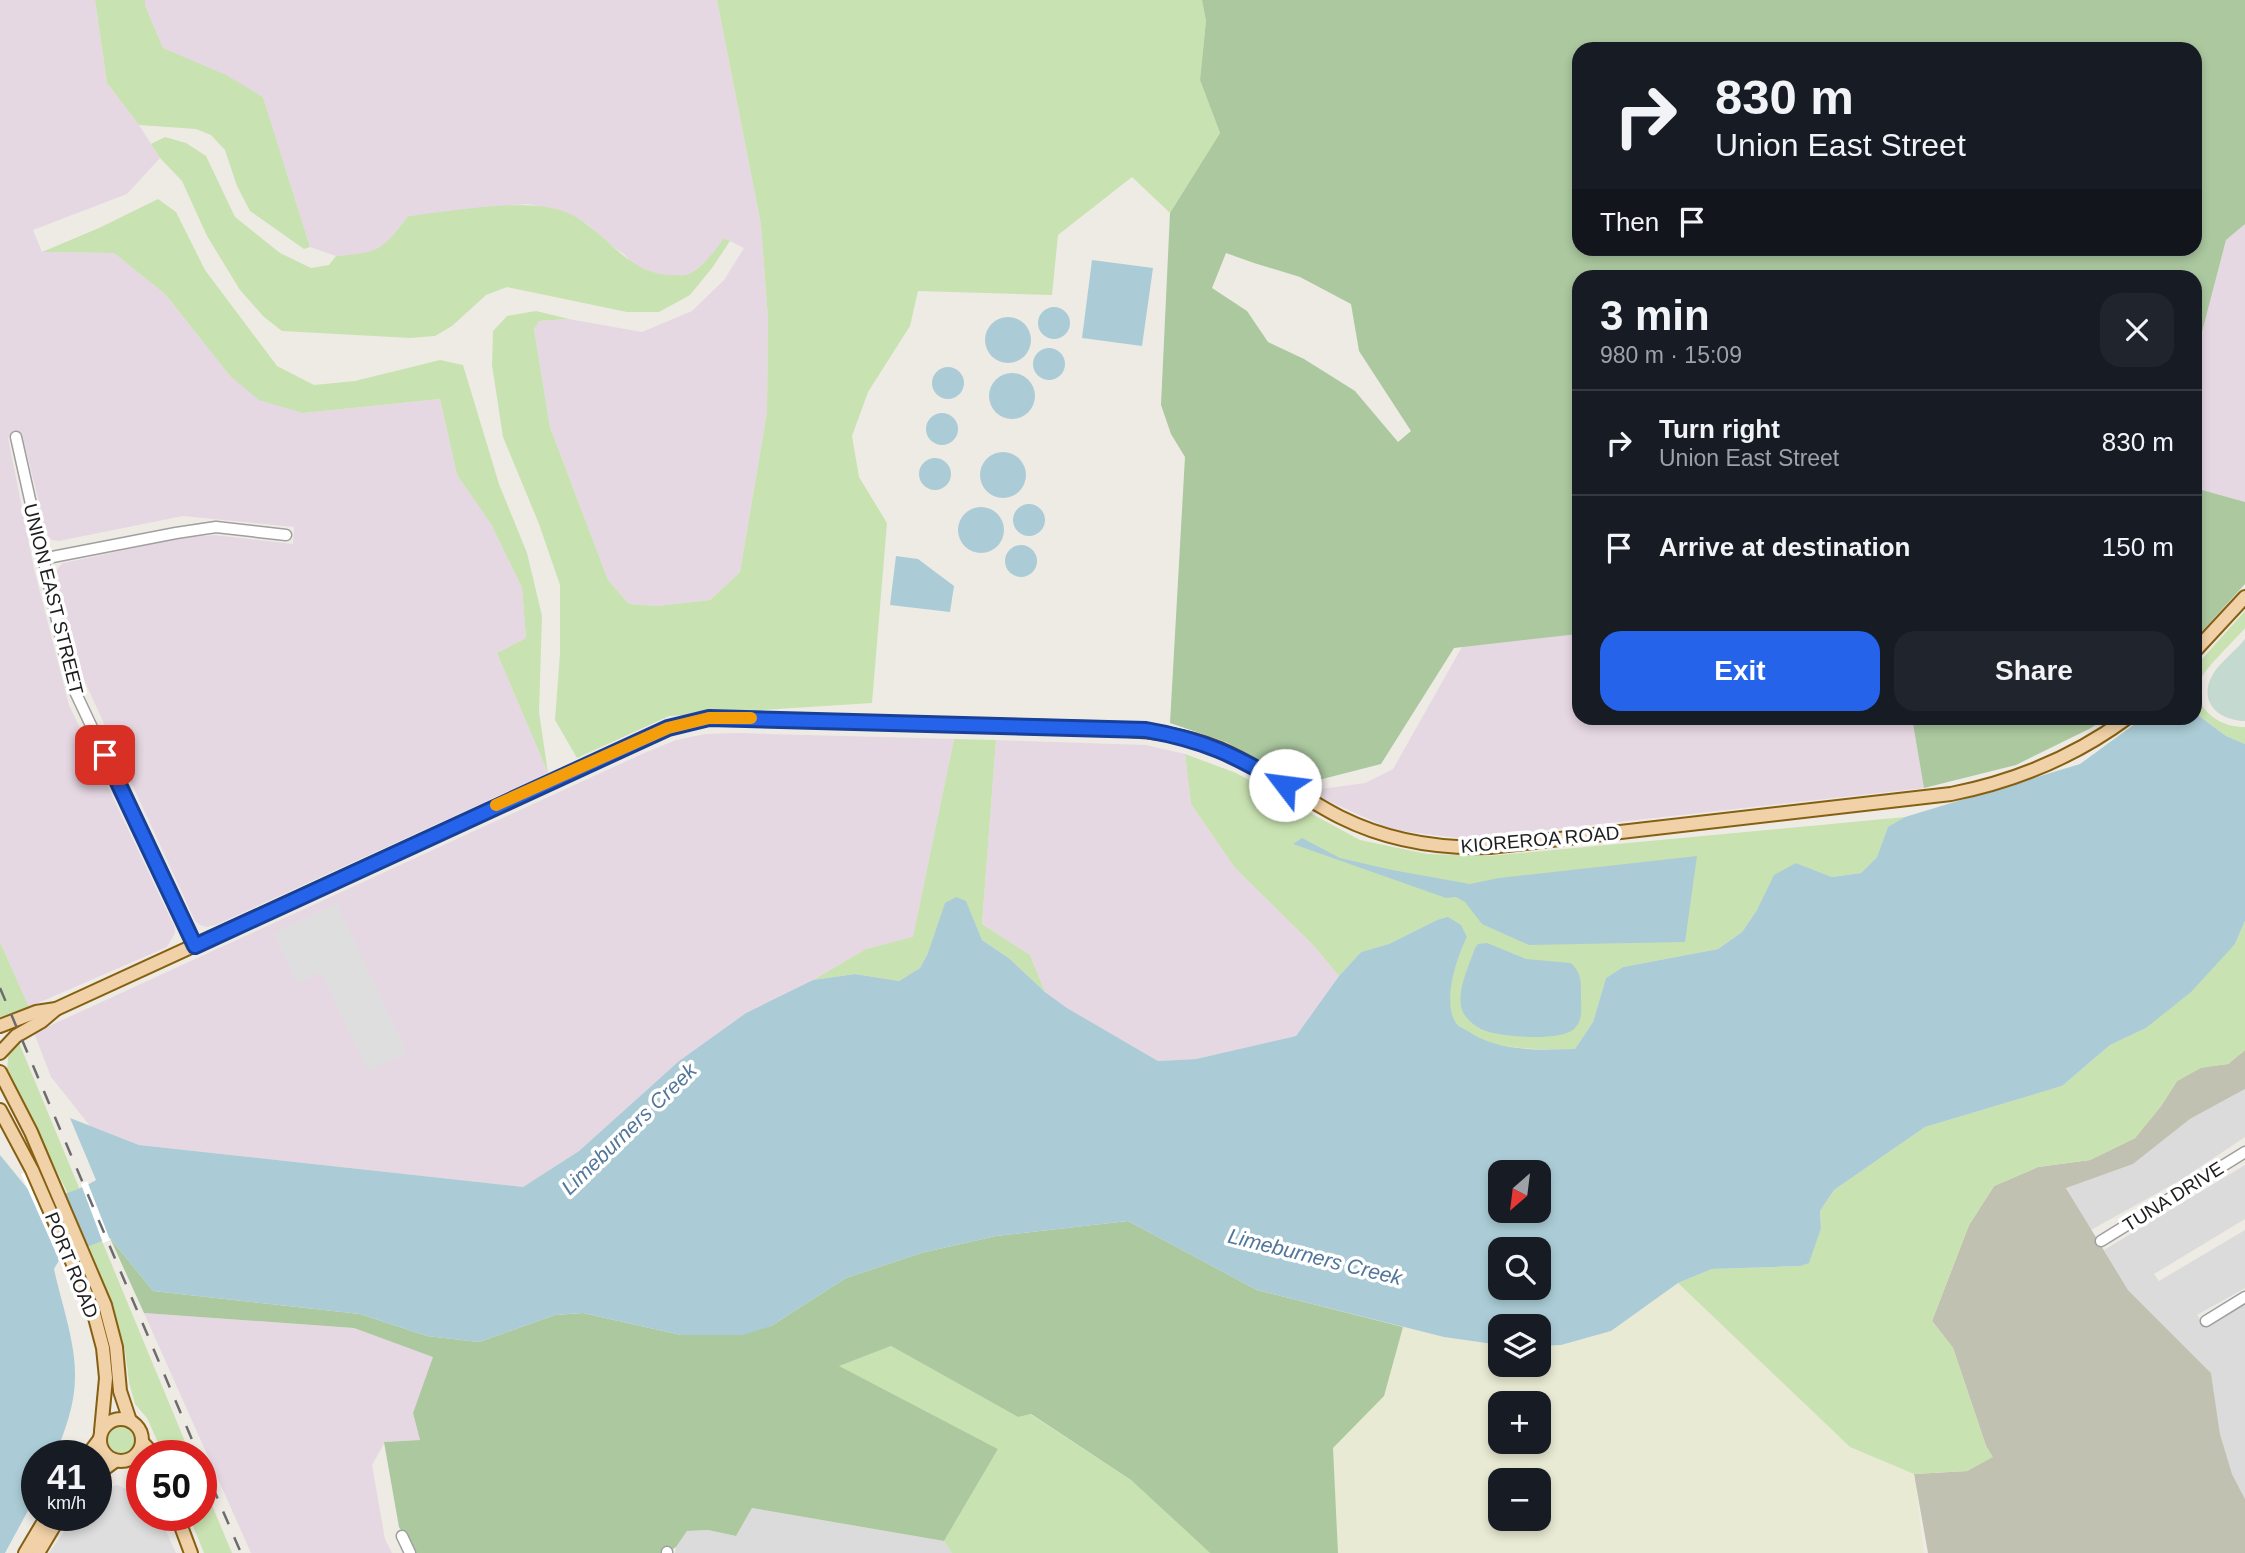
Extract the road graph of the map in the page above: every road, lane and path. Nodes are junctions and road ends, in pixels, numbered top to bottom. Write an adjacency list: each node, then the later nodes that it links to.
1 (16, 437): 3 (street, UNION EAST STREET)
2 (286, 535): 3 (street)
3 (42, 559): 7 (street, UNION EAST STREET)
4 (2245, 597): 5 (main road)
5 (2202, 643)
6 (2118, 725): 7 (main road, KIOREROA ROAD)
7 (195, 946): 8 (main road, KIOREROA ROAD)
8 (56, 1009): 9 (main road, KIOREROA ROAD); 10 (main road, KIOREROA ROAD)
9 (0, 1027)
10 (0, 1052)
11 (0, 1072): 14 (main road)
12 (0, 1110): 14 (main road, PORT ROAD)
13 (2245, 1152): 15 (street, TUNA DRIVE)
14 (39, 1167): 16 (main road, PORT ROAD)
15 (2101, 1241)
16 (89, 1282): 19 (main road, PORT ROAD); 20 (main road, PORT ROAD)
17 (2245, 1297): 18 (street)
18 (2206, 1321)
19 (130, 1421): 20 (main road); 22 (main road)
20 (100, 1436): 21 (main road); 23 (main road)
21 (97, 1440)
22 (141, 1440)
23 (115, 1461): 24 (main road); 25 (main road)
24 (112, 1463)
25 (126, 1463)
26 (38, 1531): 30 (main road)
27 (51, 1531): 31 (main road)
28 (182, 1531): 32 (main road)
29 (402, 1535): 33 (street)
30 (25, 1553)
31 (38, 1553)
32 (191, 1553)
33 (410, 1553)

